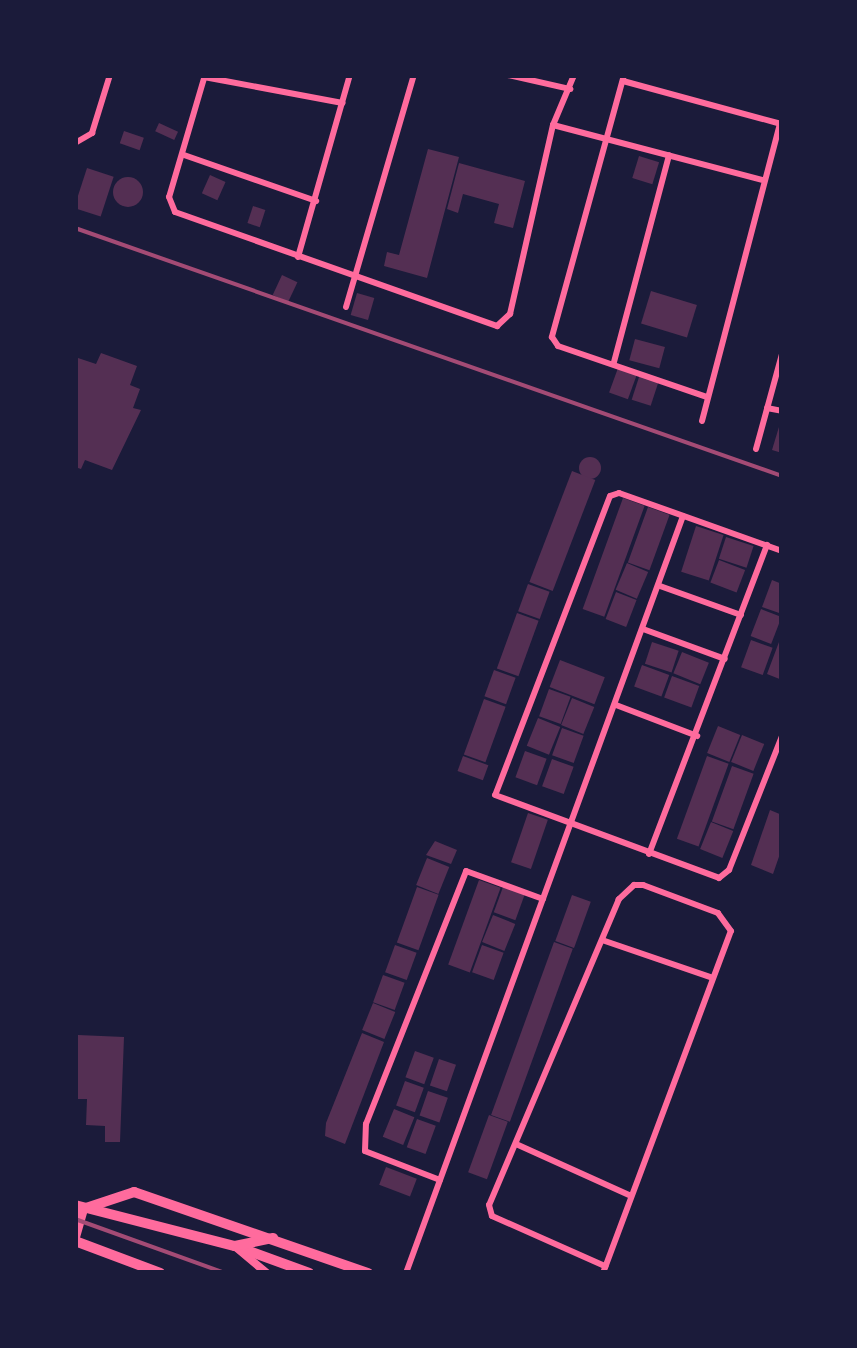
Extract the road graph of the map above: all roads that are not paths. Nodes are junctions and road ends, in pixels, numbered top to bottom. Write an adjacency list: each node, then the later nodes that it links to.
1 (110, 75): 13 (street)
2 (350, 75): 9 (street)
3 (414, 75): 19 (street)
4 (508, 75): 8 (street)
5 (574, 75): 8 (street)
6 (205, 76): 9 (street); 15 (street)
7 (624, 78): 11 (street); 12 (street)
8 (570, 89): 10 (street)
9 (342, 103): 17 (street)
10 (552, 124): 12 (street); 19 (street)
11 (781, 124): 16 (street)
12 (610, 137): 14 (street); 22 (street)
13 (75, 143)
14 (669, 155): 16 (street); 22 (street)
15 (184, 156): 17 (street); 18 (street)
16 (762, 180): 23 (street)
17 (316, 201): 18 (street)
18 (298, 257): 19 (street)
19 (355, 277): 20 (street)
20 (346, 307)
21 (782, 354): 24 (street)
22 (614, 362): 23 (street)
23 (707, 397): 26 (street)
24 (768, 408): 25 (street); 27 (street)
25 (782, 411)
26 (702, 421)
27 (756, 449)
28 (683, 516): 29 (street); 31 (street); 38 (street)
29 (767, 545): 30 (street); 32 (street)
30 (782, 551)
31 (660, 586): 32 (street); 33 (street)
32 (741, 614): 34 (street)
33 (643, 629): 34 (street); 35 (street)
34 (725, 658): 36 (street)
35 (616, 705): 36 (street); 38 (street)
36 (697, 736): 39 (street)
37 (782, 736): 39 (street)
38 (570, 826): 39 (street); 40 (street)
39 (650, 854)
40 (544, 900): 44 (street); 44 (street)
41 (602, 940): 42 (street); 42 (street); 43 (street)
42 (712, 978): 45 (street)
43 (516, 1144): 45 (street); 50 (street)
44 (440, 1180): 55 (street)
45 (630, 1195): 50 (street)
46 (79, 1207): 47 (main road); 48 (main road); 49 (main road)
47 (273, 1238): 49 (main road); 54 (main road)
48 (75, 1239): 52 (main road)
49 (235, 1246): 51 (main road); 53 (street)
50 (604, 1269)
51 (307, 1272)
52 (160, 1273)
53 (267, 1273)
54 (368, 1273)
55 (406, 1273)

